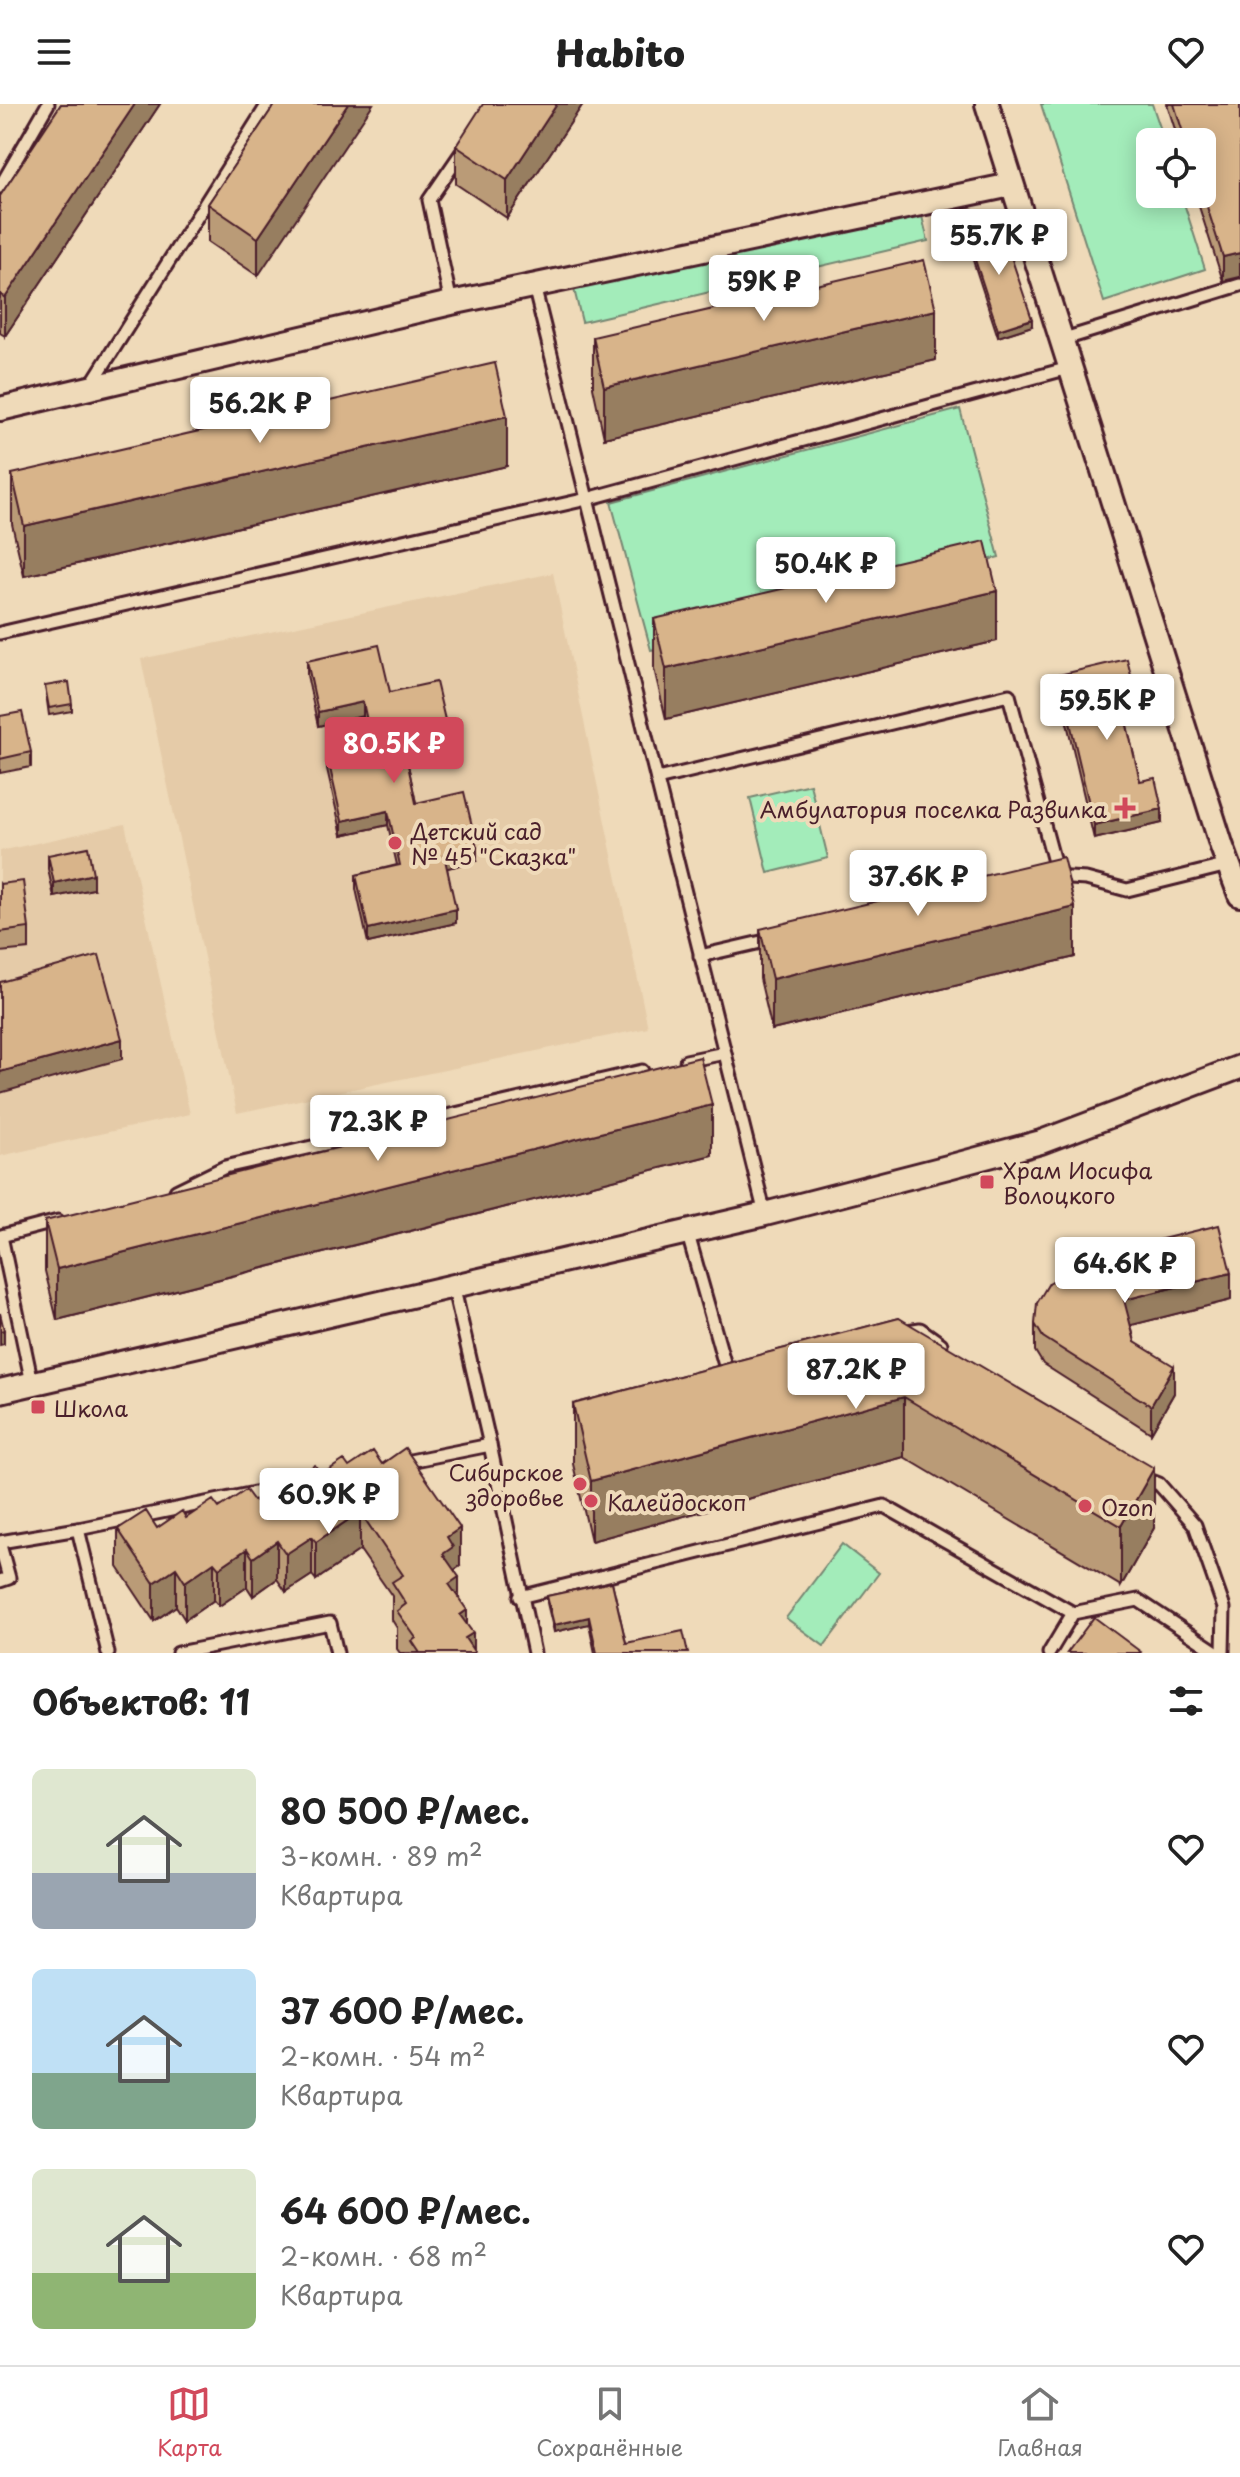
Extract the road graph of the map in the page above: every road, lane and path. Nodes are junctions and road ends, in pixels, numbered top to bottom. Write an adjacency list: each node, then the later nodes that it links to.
1 (48, 104): 6 (lane)
2 (268, 104): 12 (lane)
3 (987, 104): 5 (street)
4 (469, 140): 9 (lane)
5 (1011, 185): 8 (street); 10 (street)
6 (0, 187)
7 (1240, 285): 10 (lane)
8 (534, 286): 9 (street); 14 (lane)
9 (451, 303): 12 (street)
10 (1060, 340): 11 (street)
11 (1069, 368): 14 (lane); 17 (street)
12 (89, 388): 13 (street)
13 (0, 409)
14 (587, 499): 15 (lane); 16 (lane)
15 (0, 633)
16 (657, 779): 18 (lane); 22 (lane)
17 (1228, 865): 18 (lane); 20 (street)
18 (1058, 876): 19 (lane)
19 (1043, 879)
20 (1240, 895)
21 (789, 935): 22 (lane)
22 (700, 956): 23 (lane)
23 (725, 1053): 24 (lane); 28 (lane)
24 (679, 1063)
25 (1240, 1067): 28 (street)
26 (649, 1070): 27 (lane)
27 (161, 1195)
28 (765, 1214): 30 (street)
29 (74, 1217): 35 (lane)
30 (687, 1230): 31 (street); 34 (lane)
31 (453, 1284): 35 (street); 37 (lane)
32 (890, 1335): 33 (lane)
33 (958, 1356)
34 (741, 1366)
35 (32, 1383): 36 (street)
36 (0, 1391)
37 (490, 1445): 38 (lane); 44 (lane)
38 (383, 1466)
39 (1124, 1471): 51 (lane)
40 (307, 1482): 41 (lane)
41 (78, 1529): 42 (lane); 46 (lane)
42 (0, 1543): 43 (lane)
43 (0, 1581)
44 (520, 1597): 45 (lane); 49 (lane)
45 (1073, 1613): 50 (lane); 51 (lane)
46 (108, 1653)
47 (178, 1653): 48 (lane)
48 (337, 1653)
49 (534, 1653)
50 (1049, 1653)
51 (1221, 1653)

